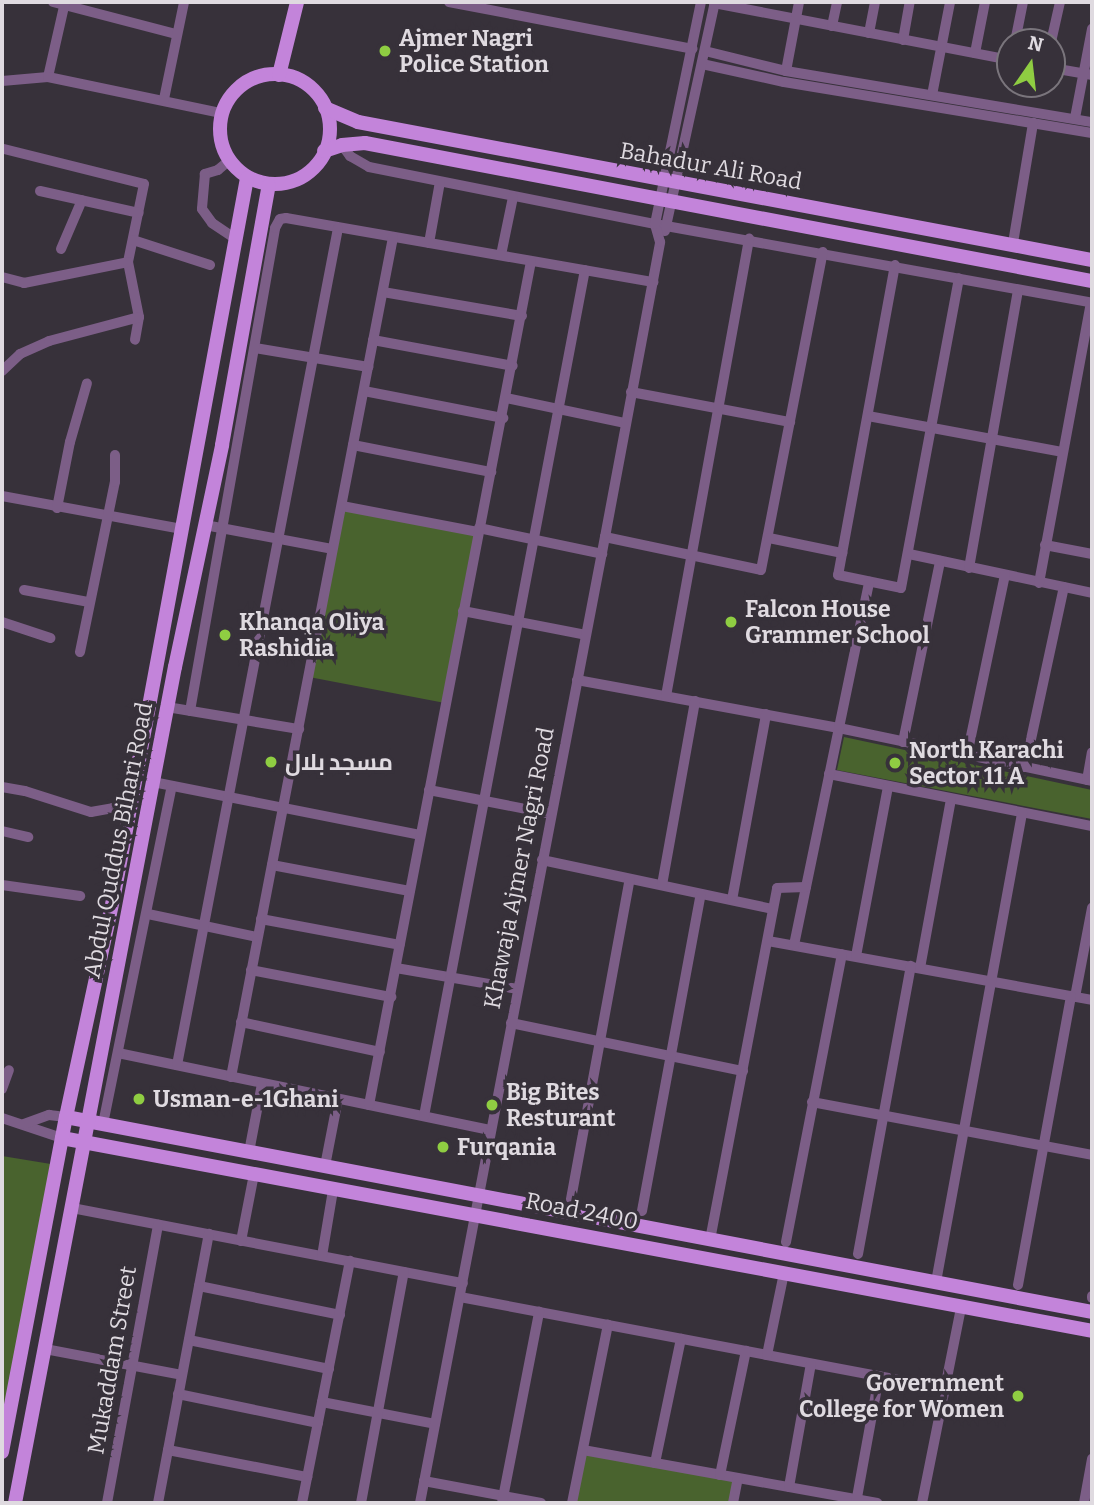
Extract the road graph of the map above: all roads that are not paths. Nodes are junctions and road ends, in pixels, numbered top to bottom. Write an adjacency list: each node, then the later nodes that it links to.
1 (184, 2): 22 (street)
2 (297, 2): 32 (main road)
3 (449, 2): 25 (street)
4 (701, 2): 25 (street, Khawaja Ajmer Nagri Road)
5 (799, 2): 16 (street)
6 (837, 2): 17 (street)
7 (875, 2): 21 (street)
8 (910, 2): 23 (street)
9 (950, 2): 24 (street)
10 (985, 2): 27 (street)
11 (1023, 2): 18 (street)
12 (1060, 2): 19 (street)
13 (61, 3): 22 (street); 34 (street)
14 (715, 3): 15 (street); 26 (street, Khawaja Ajmer Nagri Road)
15 (763, 7): 16 (street)
16 (795, 19): 17 (street); 30 (street)
17 (832, 26): 21 (street)
18 (1018, 28)
19 (1054, 28)
20 (1092, 29): 33 (street)
21 (869, 33): 23 (street)
22 (176, 34): 37 (street)
23 (903, 40): 24 (street)
24 (941, 47): 27 (street); 36 (street)
25 (692, 49): 50 (street, Khawaja Ajmer Nagri Road)
26 (705, 51): 29 (street, Khawaja Ajmer Nagri Road); 30 (street)
27 (975, 53): 28 (street)
28 (996, 57)
29 (702, 64): 42 (street); 50 (street, Khawaja Ajmer Nagri Road)
30 (786, 71): 36 (street)
31 (1066, 71): 33 (street)
32 (279, 75): 38 (main road); 39 (main road)
33 (1088, 75): 40 (street)
34 (48, 77): 35 (street); 37 (street)
35 (2, 81)
36 (932, 95): 40 (street)
37 (164, 99): 39 (street)
38 (325, 108): 46 (main road); 50 (main road, Bahadur Ali Road)
39 (221, 113): 47 (main road)
40 (1074, 118): 41 (street)
41 (1092, 122)
42 (1033, 123): 43 (street); 66 (street)
43 (1092, 133)
44 (342, 145): 46 (main road, Bahadur Ali Road); 49 (street); 55 (main road, Bahadur Ali Road)
45 (4, 149): 56 (street)
46 (324, 151): 51 (main road)
47 (231, 159): 48 (main road); 62 (street)
48 (247, 177): 51 (main road); 62 (main road, Abdul Quddus Bihari Road)
49 (440, 182): 53 (street); 65 (street)
50 (671, 183): 55 (street, Khawaja Ajmer Nagri Road); 66 (main road, Bahadur Ali Road)
51 (269, 186): 114 (main road, Abdul Quddus Bihari Road)
52 (40, 191): 54 (street)
53 (513, 197): 57 (street); 69 (street)
54 (82, 200): 56 (street); 67 (street)
55 (667, 201): 57 (street, Khawaja Ajmer Nagri Road); 58 (street, Khawaja Ajmer Nagri Road); 78 (main road, Bahadur Ali Road)
56 (139, 213): 63 (street)
57 (656, 224): 58 (street); 64 (street, Khawaja Ajmer Nagri Road)
58 (668, 226): 61 (street); 64 (street, Khawaja Ajmer Nagri Road)
59 (338, 228): 60 (street); 87 (street); 89 (street)
60 (393, 237): 65 (street); 81 (street)
61 (749, 238): 68 (street); 98 (street)
62 (236, 239): 116 (main road, Abdul Quddus Bihari Road)
63 (133, 240): 72 (street); 73 (street)
64 (660, 242): 79 (street, Khawaja Ajmer Nagri Road)
65 (429, 243): 69 (street)
66 (1013, 243): 70 (main road, Bahadur Ali Road)
67 (61, 249)
68 (822, 252): 74 (street); 102 (street)
69 (501, 255): 71 (street)
70 (1092, 260)
71 (531, 261): 75 (street); 83 (street)
72 (128, 262): 76 (street); 84 (street)
73 (210, 265)
74 (895, 265): 77 (street); 100 (street)
75 (585, 270): 79 (street); 99 (street)
76 (2, 277)
77 (959, 278): 80 (street); 104 (street)
78 (1092, 281)
79 (653, 282): 96 (street, Khawaja Ajmer Nagri Road)
80 (1018, 291): 82 (street); 105 (street)
81 (383, 292): 83 (street); 86 (street)
82 (1091, 303): 88 (street)
83 (522, 316): 91 (street)
84 (139, 317): 85 (street); 93 (street)
85 (135, 340)
86 (373, 340): 91 (street); 92 (street)
87 (255, 348): 89 (street); 115 (street)
88 (1080, 357): 90 (street); 107 (street)
89 (313, 360): 92 (street); 120 (street)
90 (1092, 360)
91 (513, 366): 97 (street)
92 (368, 367): 95 (street)
93 (2, 371)
94 (87, 383): 112 (street)
95 (363, 391): 101 (street); 106 (street)
96 (631, 392): 98 (street); 103 (street, Khawaja Ajmer Nagri Road)
97 (506, 398): 99 (street); 101 (street)
98 (717, 407): 102 (street); 128 (street)
99 (560, 409): 103 (street); 121 (street)
100 (868, 416): 104 (street); 124 (street)
101 (503, 418): 109 (street)
102 (790, 422): 119 (street)
103 (625, 423): 118 (street, Khawaja Ajmer Nagri Road)
104 (932, 428): 105 (street); 126 (street)
105 (993, 439): 107 (street); 130 (street)
106 (353, 445): 109 (street); 111 (street)
107 (1062, 452): 122 (street)
108 (115, 455): 113 (street)
109 (491, 472): 117 (street)
110 (3, 500): 112 (street)
111 (342, 506): 117 (street); 123 (street)
112 (57, 508): 113 (street)
113 (108, 516): 116 (street); 137 (street)
114 (205, 525): 115 (street); 147 (main road, Abdul Quddus Bihari Road)
115 (224, 528): 120 (street); 148 (street)
116 (182, 529): 168 (main road, Abdul Quddus Bihari Road)
117 (478, 530): 121 (street); 138 (street)
118 (605, 537): 125 (street, Khawaja Ajmer Nagri Road); 128 (street)
119 (769, 538): 124 (street); 128 (street)
120 (278, 539): 123 (street); 150 (street)
121 (536, 540): 125 (street); 140 (street)
122 (1045, 545): 127 (street); 133 (street)
123 (332, 549): 152 (street)
124 (842, 553): 132 (street)
125 (602, 554): 141 (street, Khawaja Ajmer Nagri Road)
126 (909, 554): 129 (street); 132 (street)
127 (1092, 554)
128 (691, 555): 145 (street)
129 (940, 561): 130 (street); 153 (street)
130 (969, 568): 131 (street)
131 (1004, 575): 133 (street); 155 (street)
132 (869, 582): 151 (street)
133 (1038, 583): 134 (street)
134 (1064, 587): 136 (street); 156 (street)
135 (24, 590): 137 (street)
136 (1092, 593)
137 (88, 602): 143 (street)
138 (464, 611): 140 (street); 163 (street)
139 (2, 622): 142 (street)
140 (518, 622): 141 (street); 166 (street)
141 (586, 635): 144 (street, Khawaja Ajmer Nagri Road)
142 (50, 638)
143 (80, 652)
144 (577, 680): 145 (street); 170 (street, Khawaja Ajmer Nagri Road)
145 (666, 696): 146 (street)
146 (695, 701): 149 (street); 179 (street)
147 (167, 708): 148 (street); 159 (main road, Abdul Quddus Bihari Road)
148 (190, 711): 150 (street)
149 (765, 714): 151 (street); 184 (street)
150 (245, 719): 152 (street); 164 (street)
151 (839, 728): 153 (street); 157 (street)
152 (299, 729): 167 (street)
153 (903, 741): 155 (street)
154 (1092, 752): 158 (street)
155 (967, 755): 156 (street)
156 (1025, 767): 158 (street)
157 (829, 774): 161 (street); 180 (street)
158 (1089, 780)
159 (153, 782): 160 (street); 224 (main road, Abdul Quddus Bihari Road)
160 (172, 786): 164 (street); 187 (street)
161 (888, 786): 165 (street); 195 (street)
162 (2, 788): 168 (street)
163 (429, 790): 166 (street); 173 (street)
164 (230, 799): 167 (street); 189 (street)
165 (951, 799): 169 (street); 196 (street)
166 (485, 802): 170 (street); 199 (street)
167 (283, 809): 173 (street); 176 (street)
168 (129, 811): 221 (main road, Abdul Quddus Bihari Road)
169 (1023, 813): 171 (street); 200 (street)
170 (551, 814): 175 (street, Khawaja Ajmer Nagri Road)
171 (1092, 826)
172 (2, 831): 174 (street)
173 (420, 835): 181 (street)
174 (28, 838)
175 (542, 860): 177 (street); 201 (street, Khawaja Ajmer Nagri Road)
176 (272, 865): 181 (street); 188 (street)
177 (630, 879): 179 (street); 207 (street)
178 (2, 885): 183 (street)
179 (662, 886): 182 (street)
180 (806, 887): 186 (street); 193 (street)
181 (410, 891): 192 (street)
182 (701, 894): 184 (street); 210 (street)
183 (80, 896)
184 (732, 900): 186 (street)
185 (1092, 908): 202 (street)
186 (773, 909): 191 (street)
187 (148, 914): 189 (street); 209 (street)
188 (261, 919): 190 (street); 192 (street)
189 (205, 927): 190 (street); 211 (street)
190 (257, 937): 198 (street)
191 (768, 941): 193 (street); 213 (street)
192 (400, 945): 197 (street)
193 (794, 945): 194 (street)
194 (842, 954): 195 (street); 218 (street)
195 (856, 956): 196 (street)
196 (915, 967): 200 (street); 220 (street)
197 (397, 968): 199 (street); 203 (street)
198 (251, 970): 203 (street); 205 (street)
199 (451, 978): 201 (street); 222 (street)
200 (991, 981): 202 (street); 227 (street)
201 (517, 989): 206 (street, Khawaja Ajmer Nagri Road)
202 (1073, 996): 204 (street); 231 (street)
203 (391, 997): 208 (street)
204 (1092, 1000)
205 (241, 1022): 208 (street); 214 (street)
206 (511, 1023): 207 (street); 228 (street, Khawaja Ajmer Nagri Road)
207 (599, 1041): 210 (street); 238 (street)
208 (380, 1052): 219 (street)
209 (118, 1053): 211 (street); 226 (street)
210 (669, 1056): 213 (street); 240 (street)
211 (177, 1066): 214 (street)
212 (9, 1070): 216 (street)
213 (743, 1071): 244 (street)
214 (230, 1077): 215 (street)
215 (262, 1084): 217 (street); 232 (street)
216 (2, 1089)
217 (338, 1099): 219 (street); 234 (street)
218 (812, 1102): 220 (street); 246 (street)
219 (369, 1105): 222 (street)
220 (884, 1115): 227 (street); 247 (street)
221 (66, 1116): 224 (main road, Road 2400); 225 (street); 229 (main road, Abdul Quddus Bihari Road)
222 (424, 1116): 228 (street)
223 (2, 1118): 225 (street)
224 (88, 1121): 226 (main road, Road 2400); 230 (main road, Abdul Quddus Bihari Road)
225 (24, 1124): 229 (street)
226 (103, 1124): 232 (main road, Road 2400)
227 (964, 1129): 231 (street); 252 (street)
228 (491, 1130): 237 (street, Khawaja Ajmer Nagri Road)
229 (62, 1138): 230 (main road, Road 2400); 283 (main road, Abdul Quddus Bihari Road)
230 (84, 1142): 235 (main road, Road 2400); 239 (main road, Abdul Quddus Bihari Road)
231 (1044, 1145): 233 (street); 254 (street)
232 (249, 1152): 234 (main road, Road 2400)
233 (1092, 1155)
234 (325, 1166): 237 (main road, Road 2400)
235 (254, 1174): 236 (main road, Road 2400); 245 (street)
236 (333, 1189): 241 (main road, Road 2400); 248 (street)
237 (478, 1196): 241 (street, Khawaja Ajmer Nagri Road); 244 (main road, Road 2400)
238 (571, 1199)
239 (72, 1208): 242 (street); 267 (main road, Abdul Quddus Bihari Road)
240 (642, 1211)
241 (475, 1213): 251 (main road, Road 2400); 253 (street, Khawaja Ajmer Nagri Road)
242 (158, 1225): 243 (street); 271 (street, Mukaddam Street)
243 (209, 1234): 245 (street); 255 (street)
244 (710, 1240): 252 (main road, Road 2400)
245 (242, 1241): 248 (street)
246 (786, 1241)
247 (858, 1254)
248 (322, 1256): 249 (street)
249 (350, 1261): 250 (street); 261 (street)
250 (404, 1272): 253 (street); 278 (street)
251 (785, 1273): 258 (main road, Road 2400); 269 (street)
252 (936, 1282): 257 (main road, Road 2400)
253 (463, 1283): 256 (street, Khawaja Ajmer Nagri Road)
254 (1018, 1285)
255 (199, 1286): 261 (street); 266 (street)
256 (460, 1297): 259 (street); 280 (street, Khawaja Ajmer Nagri Road)
257 (1029, 1300): 260 (main road, Road 2400); 262 (main road)
258 (961, 1307): 262 (main road, Road 2400); 275 (street)
259 (538, 1312): 263 (street); 291 (street)
260 (1092, 1312)
261 (340, 1315): 272 (street)
262 (1027, 1317): 264 (main road, Road 2400)
263 (608, 1325): 265 (street); 282 (street)
264 (1092, 1331)
265 (681, 1339): 268 (street); 285 (street)
266 (189, 1340): 272 (street); 273 (street)
267 (45, 1349): 271 (street); 293 (main road, Abdul Quddus Bihari Road)
268 (746, 1351): 269 (street); 286 (street)
269 (767, 1355): 270 (street)
270 (811, 1363): 274 (street); 290 (street)
271 (132, 1366): 273 (street); 294 (street, Mukaddam Street)
272 (329, 1369): 277 (street)
273 (182, 1375): 276 (street)
274 (879, 1376): 275 (street); 292 (street)
275 (945, 1389): 303 (street)
276 (178, 1394): 279 (street); 281 (street)
277 (322, 1402): 278 (street); 279 (street)
278 (379, 1413): 280 (street); 297 (street)
279 (318, 1423): 287 (street)
280 (435, 1424): 289 (street, Khawaja Ajmer Nagri Road)
281 (168, 1450): 287 (street); 295 (street)
282 (583, 1450): 285 (street); 300 (street)
283 (2, 1452)
284 (1092, 1460): 304 (street)
285 (655, 1463): 286 (street)
286 (720, 1475): 288 (street)
287 (307, 1477): 296 (street)
288 (738, 1478): 290 (street); 301 (street)
289 (424, 1482): 291 (street); 298 (street, Khawaja Ajmer Nagri Road)
290 (789, 1487): 292 (street)
291 (503, 1499): 299 (street)
292 (856, 1501): 302 (street)
293 (15, 1503)
294 (107, 1503)
295 (158, 1503)
296 (302, 1503)
297 (361, 1503)
298 (420, 1503)
299 (541, 1503)
300 (572, 1503)
301 (733, 1503)
302 (877, 1503)
303 (922, 1503)
304 (1084, 1503)

